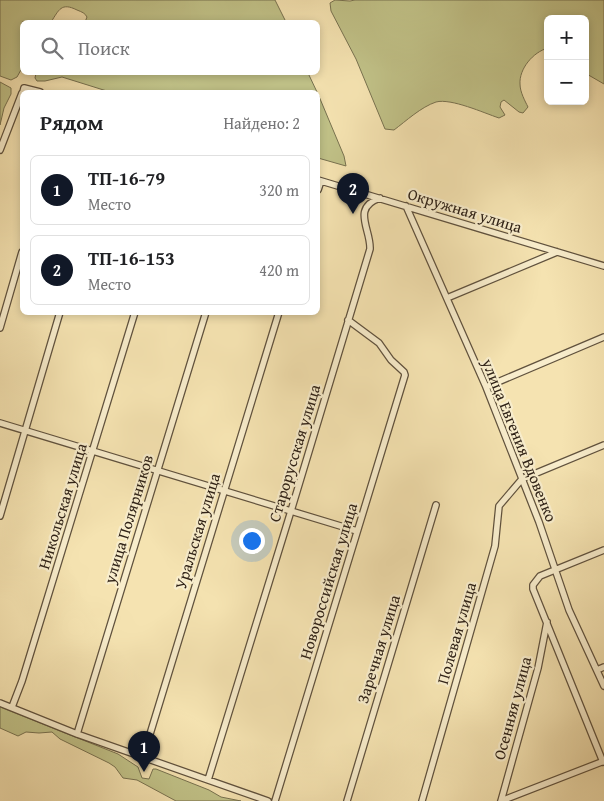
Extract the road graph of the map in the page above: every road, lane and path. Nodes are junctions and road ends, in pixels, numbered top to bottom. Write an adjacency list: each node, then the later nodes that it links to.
1 (20, 99): 2 (street)
2 (0, 150)
3 (320, 181): 4 (street, Окружная улица)
4 (380, 198): 5 (street, Окружная улица); 14 (street, Старорусская улица)
5 (406, 206): 6 (street, Окружная улица); 9 (street, улица Евгения Вдовенко)
6 (557, 252): 8 (street, Окружная улица); 9 (street)
7 (20, 259): 15 (street)
8 (604, 266)
9 (447, 298): 17 (street, улица Евгения Вдовенко)
10 (59, 315): 19 (street)
11 (134, 315): 21 (street, Никольская улица)
12 (205, 315): 22 (street, улица Полярников)
13 (278, 315): 24 (street, Уральская улица)
14 (348, 320): 26 (street, Старорусская улица); 28 (street, Новороссийская улица)
15 (0, 328)
16 (604, 337): 17 (street)
17 (486, 387): 23 (street, улица Евгения Вдовенко)
18 (0, 424): 19 (street)
19 (25, 431): 21 (street); 27 (street)
20 (604, 445): 23 (street)
21 (93, 452): 22 (street); 36 (street, Никольская улица)
22 (158, 471): 24 (street); 37 (street, улица Полярников)
23 (522, 479): 30 (street, улица Евгения Вдовенко); 44 (street, Полевая улица)
24 (224, 491): 26 (street); 38 (street, Уральская улица)
25 (436, 505): 43 (street, Заречная улица)
26 (291, 511): 28 (street); 40 (street, Старорусская улица)
27 (0, 516)
28 (357, 531): 42 (street, Новороссийская улица)
29 (604, 550): 30 (street)
30 (555, 570): 31 (street); 33 (street, улица Евгения Вдовенко)
31 (547, 622): 39 (street); 45 (street, Осенняя улица)
32 (604, 667): 33 (street)
33 (597, 670): 34 (street, улица Евгения Вдовенко)
34 (604, 686)
35 (0, 703): 36 (street)
36 (12, 707): 37 (street)
37 (77, 734): 38 (street)
38 (143, 758): 40 (street)
39 (603, 762): 45 (street)
40 (208, 780): 41 (street)
41 (268, 801)
42 (275, 801)
43 (347, 801)
44 (422, 801)
45 (501, 801)

